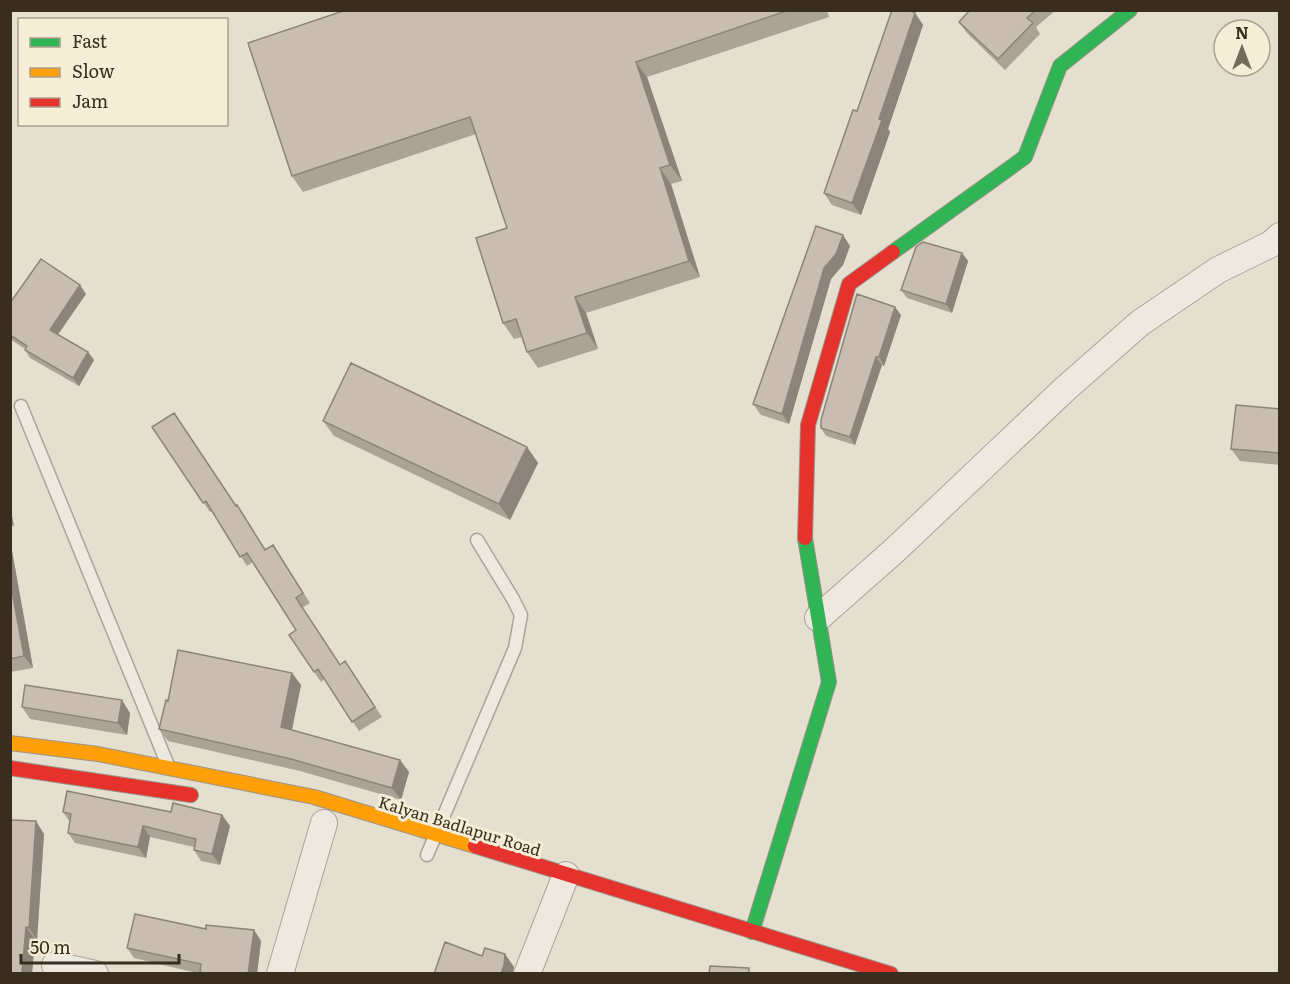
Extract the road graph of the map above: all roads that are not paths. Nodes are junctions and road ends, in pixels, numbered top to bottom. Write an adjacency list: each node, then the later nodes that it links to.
1 (1130, 10): 5 (main road)
2 (1280, 236): 5 (street)
3 (21, 406): 8 (lane)
4 (477, 540): 11 (lane)
5 (818, 618): 14 (main road)
6 (10, 743): 8 (main road, Kalyan Badlapur Road)
7 (10, 768): 9 (main road)
8 (169, 768): 11 (main road, Kalyan Badlapur Road)
9 (209, 798)
10 (323, 823): 17 (street)
11 (436, 834): 12 (lane); 13 (main road, Kalyan Badlapur Road)
12 (427, 855)
13 (560, 890): 14 (main road, Kalyan Badlapur Road); 18 (street)
14 (752, 932): 19 (main road, Kalyan Badlapur Road)
15 (55, 964): 16 (street)
16 (95, 974)
17 (280, 974)
18 (527, 974)
19 (891, 974)

